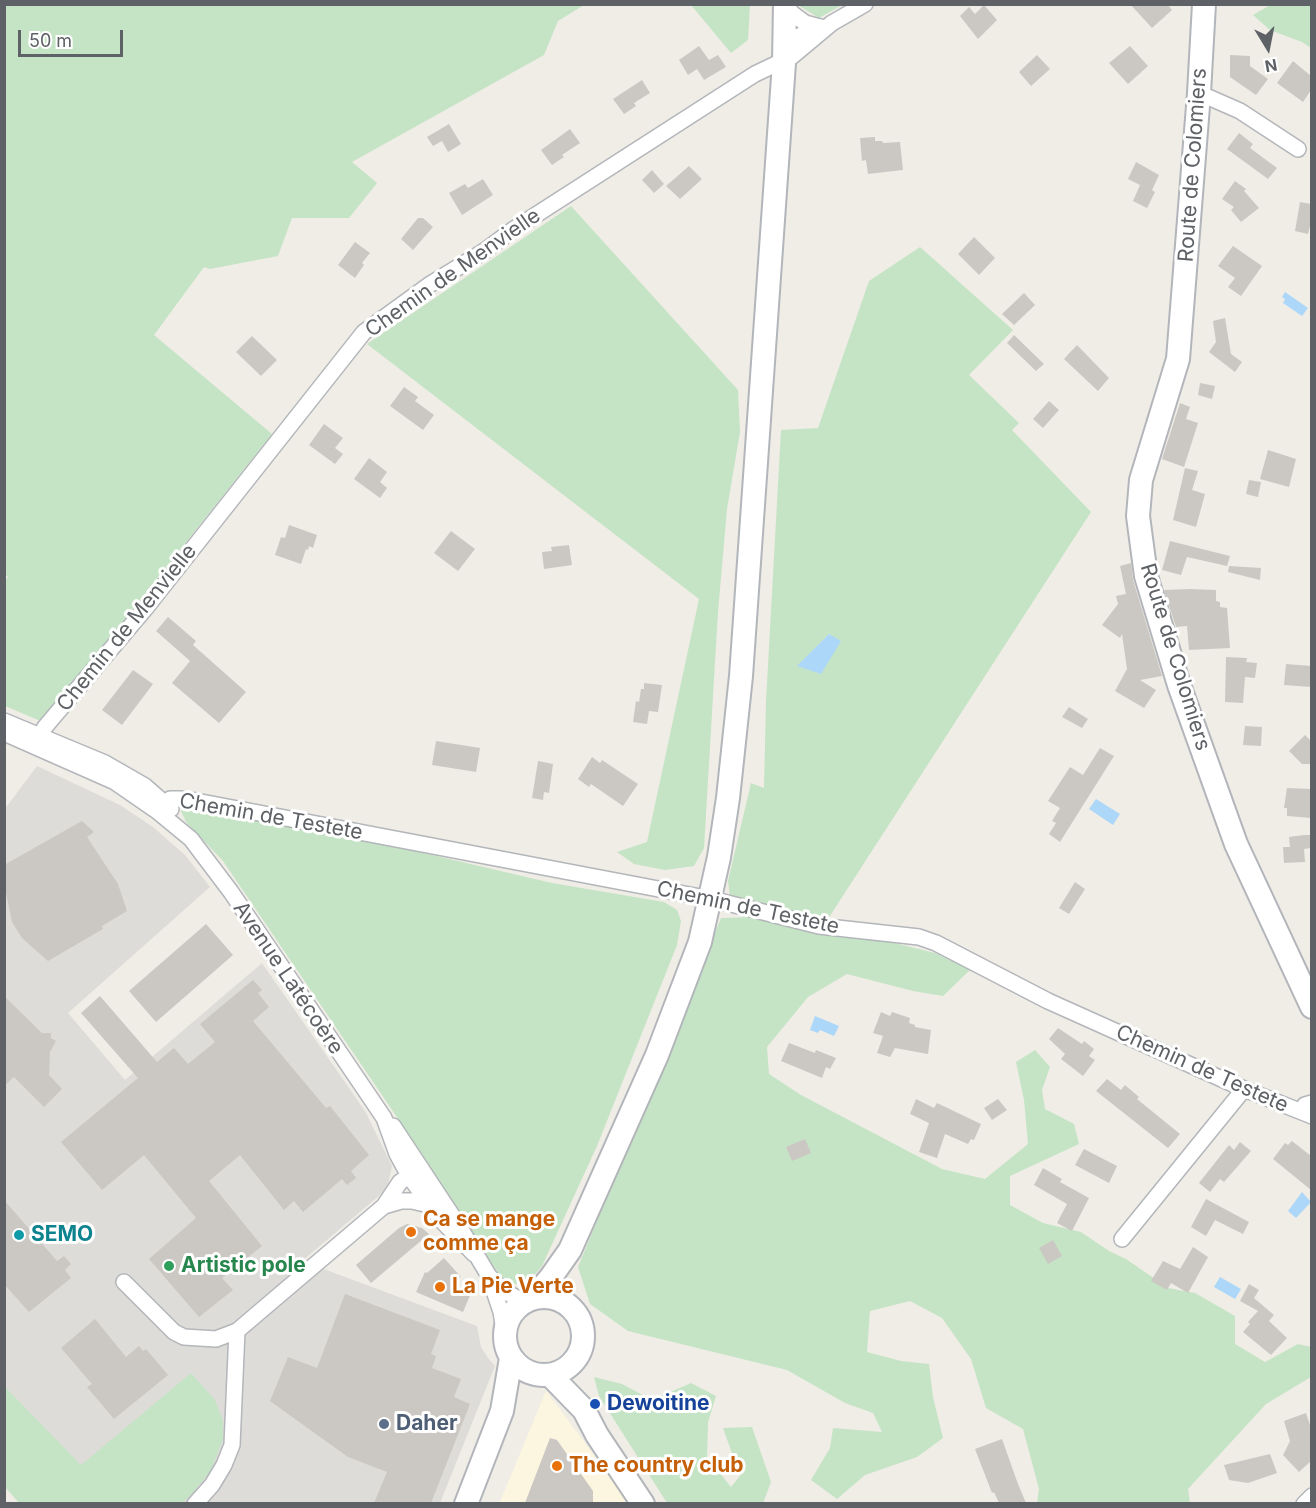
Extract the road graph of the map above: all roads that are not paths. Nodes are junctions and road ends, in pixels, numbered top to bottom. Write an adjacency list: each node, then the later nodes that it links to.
1 (865, 4): 4 (street, Chemin de Menvielle)
2 (1204, 4): 6 (main road, Route de Colomiers)
3 (785, 5): 4 (street); 5 (main road)
4 (826, 25): 5 (street, Chemin de Menvielle)
5 (784, 55): 10 (street, Chemin de Menvielle); 13 (main road)
6 (1199, 93): 7 (street); 14 (main road, Route de Colomiers)
7 (1298, 149)
8 (4, 721): 10 (street, Avenue Latécoère)
9 (4, 733): 10 (street, Avenue Latécoère)
10 (37, 741): 11 (street, Avenue Latécoère); 12 (street, Avenue Latécoère)
11 (165, 802): 12 (street, Avenue Latécoère); 13 (street, Chemin de Testete)
12 (191, 839): 17 (street, Avenue Latécoère)
13 (711, 899): 15 (street, Chemin de Testete); 21 (main road)
14 (1311, 1007)
15 (1244, 1089): 16 (street, Chemin de Testete); 20 (street)
16 (1308, 1110)
17 (415, 1172): 18 (street, Avenue Latécoère); 19 (street); 22 (street, Avenue Latécoère)
18 (429, 1205): 19 (street); 22 (street, Avenue Latécoère)
19 (384, 1206): 27 (street)
20 (1122, 1239)
21 (570, 1250): 25 (main road); 26 (main road)
22 (474, 1254): 23 (street, Avenue Latécoère)
23 (489, 1276): 25 (street, Avenue Latécoère); 28 (street, Avenue Latécoère)
24 (124, 1282): 27 (street)
25 (529, 1299): 26 (main road); 28 (main road)
26 (572, 1306): 30 (main road)
27 (237, 1331): 36 (street)
28 (505, 1336): 29 (main road)
29 (511, 1358): 31 (main road); 33 (main road)
30 (574, 1362): 31 (main road); 32 (main road)
31 (545, 1375): 32 (main road); 33 (main road)
32 (584, 1410): 35 (main road)
33 (502, 1411): 37 (main road)
34 (1311, 1496): 38 (street)
35 (634, 1499)
36 (195, 1503)
37 (466, 1503)
38 (1304, 1503)

